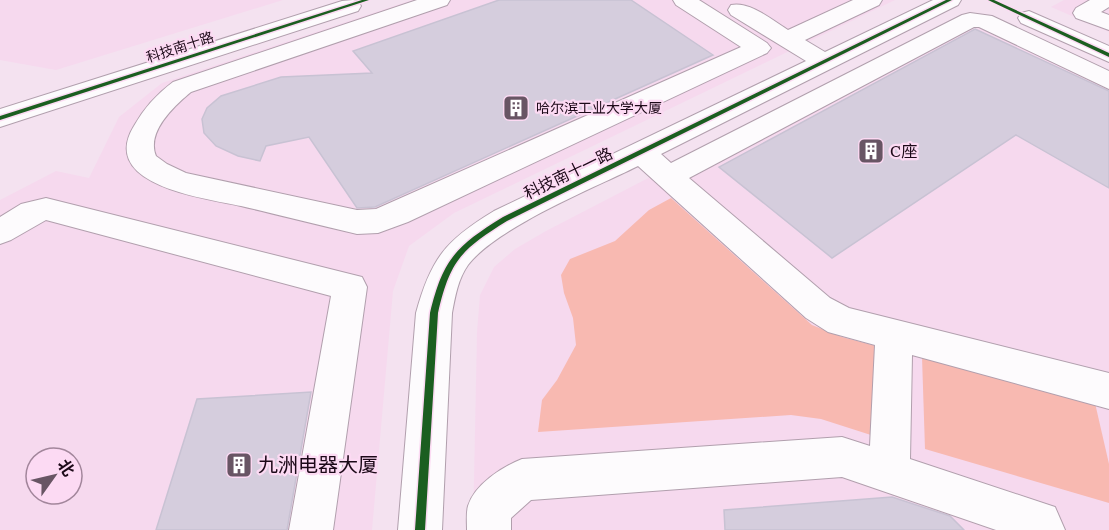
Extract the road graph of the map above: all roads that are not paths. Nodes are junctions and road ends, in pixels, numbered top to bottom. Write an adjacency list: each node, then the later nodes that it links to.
1 (333, 0): 17 (street, 科技南十路)
2 (368, 0): 12 (street, 科技南十路)
3 (439, 0): 12 (street)
4 (684, 0): 16 (street)
5 (723, 0): 11 (street)
6 (871, 0): 11 (street)
7 (950, 0): 14 (street, 科技南十一路)
8 (990, 0): 13 (street)
9 (1106, 0): 10 (street)
10 (1109, 23)
11 (787, 39): 14 (street)
12 (259, 48): 16 (street); 18 (street, 科技南十路)
13 (1109, 55)
14 (825, 62): 19 (street, 科技南十一路)
15 (1109, 81): 21 (street)
16 (651, 98): 19 (street)
17 (0, 105)
18 (0, 118)
19 (689, 128): 20 (street, 科技南十一路)
20 (640, 152): 21 (street); 27 (street, 科技南十一路)
21 (668, 177): 23 (street)
22 (0, 232): 26 (street)
23 (894, 336): 24 (street); 25 (street)
24 (1109, 391)
25 (890, 473): 28 (street); 29 (street)
26 (311, 530)
27 (420, 530)
28 (489, 530)
29 (1043, 530)

